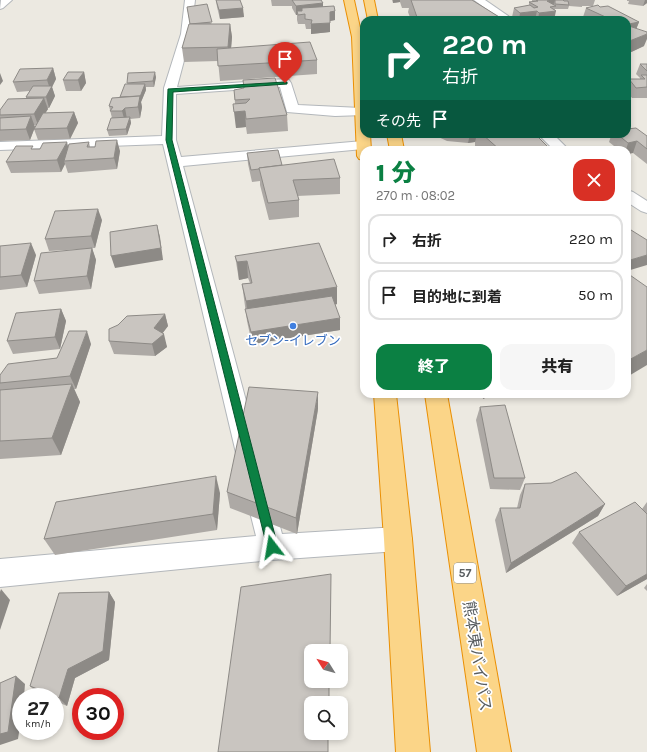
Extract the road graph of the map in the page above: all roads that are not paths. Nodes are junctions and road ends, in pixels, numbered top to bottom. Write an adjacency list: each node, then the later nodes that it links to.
1 (7, 0): 6 (street)
2 (190, 0): 9 (street)
3 (349, 0): 10 (highway)
4 (369, 0): 7 (highway)
5 (479, 0): 8 (street)
6 (0, 6)
7 (372, 16)
8 (503, 16)
9 (170, 91): 11 (street); 13 (street)
10 (360, 93)
11 (360, 112)
12 (549, 138): 15 (street)
13 (169, 140): 14 (street); 17 (street)
14 (0, 146)
15 (558, 146)
16 (360, 150): 17 (street)
17 (174, 162): 23 (street)
18 (631, 198): 19 (street)
19 (647, 208)
20 (385, 398): 22 (highway)
21 (437, 398): 26 (highway, 熊本東バイパス / 57)
22 (398, 539): 23 (street); 25 (highway)
23 (272, 547): 24 (street)
24 (0, 573)
25 (413, 752)
26 (494, 752)

